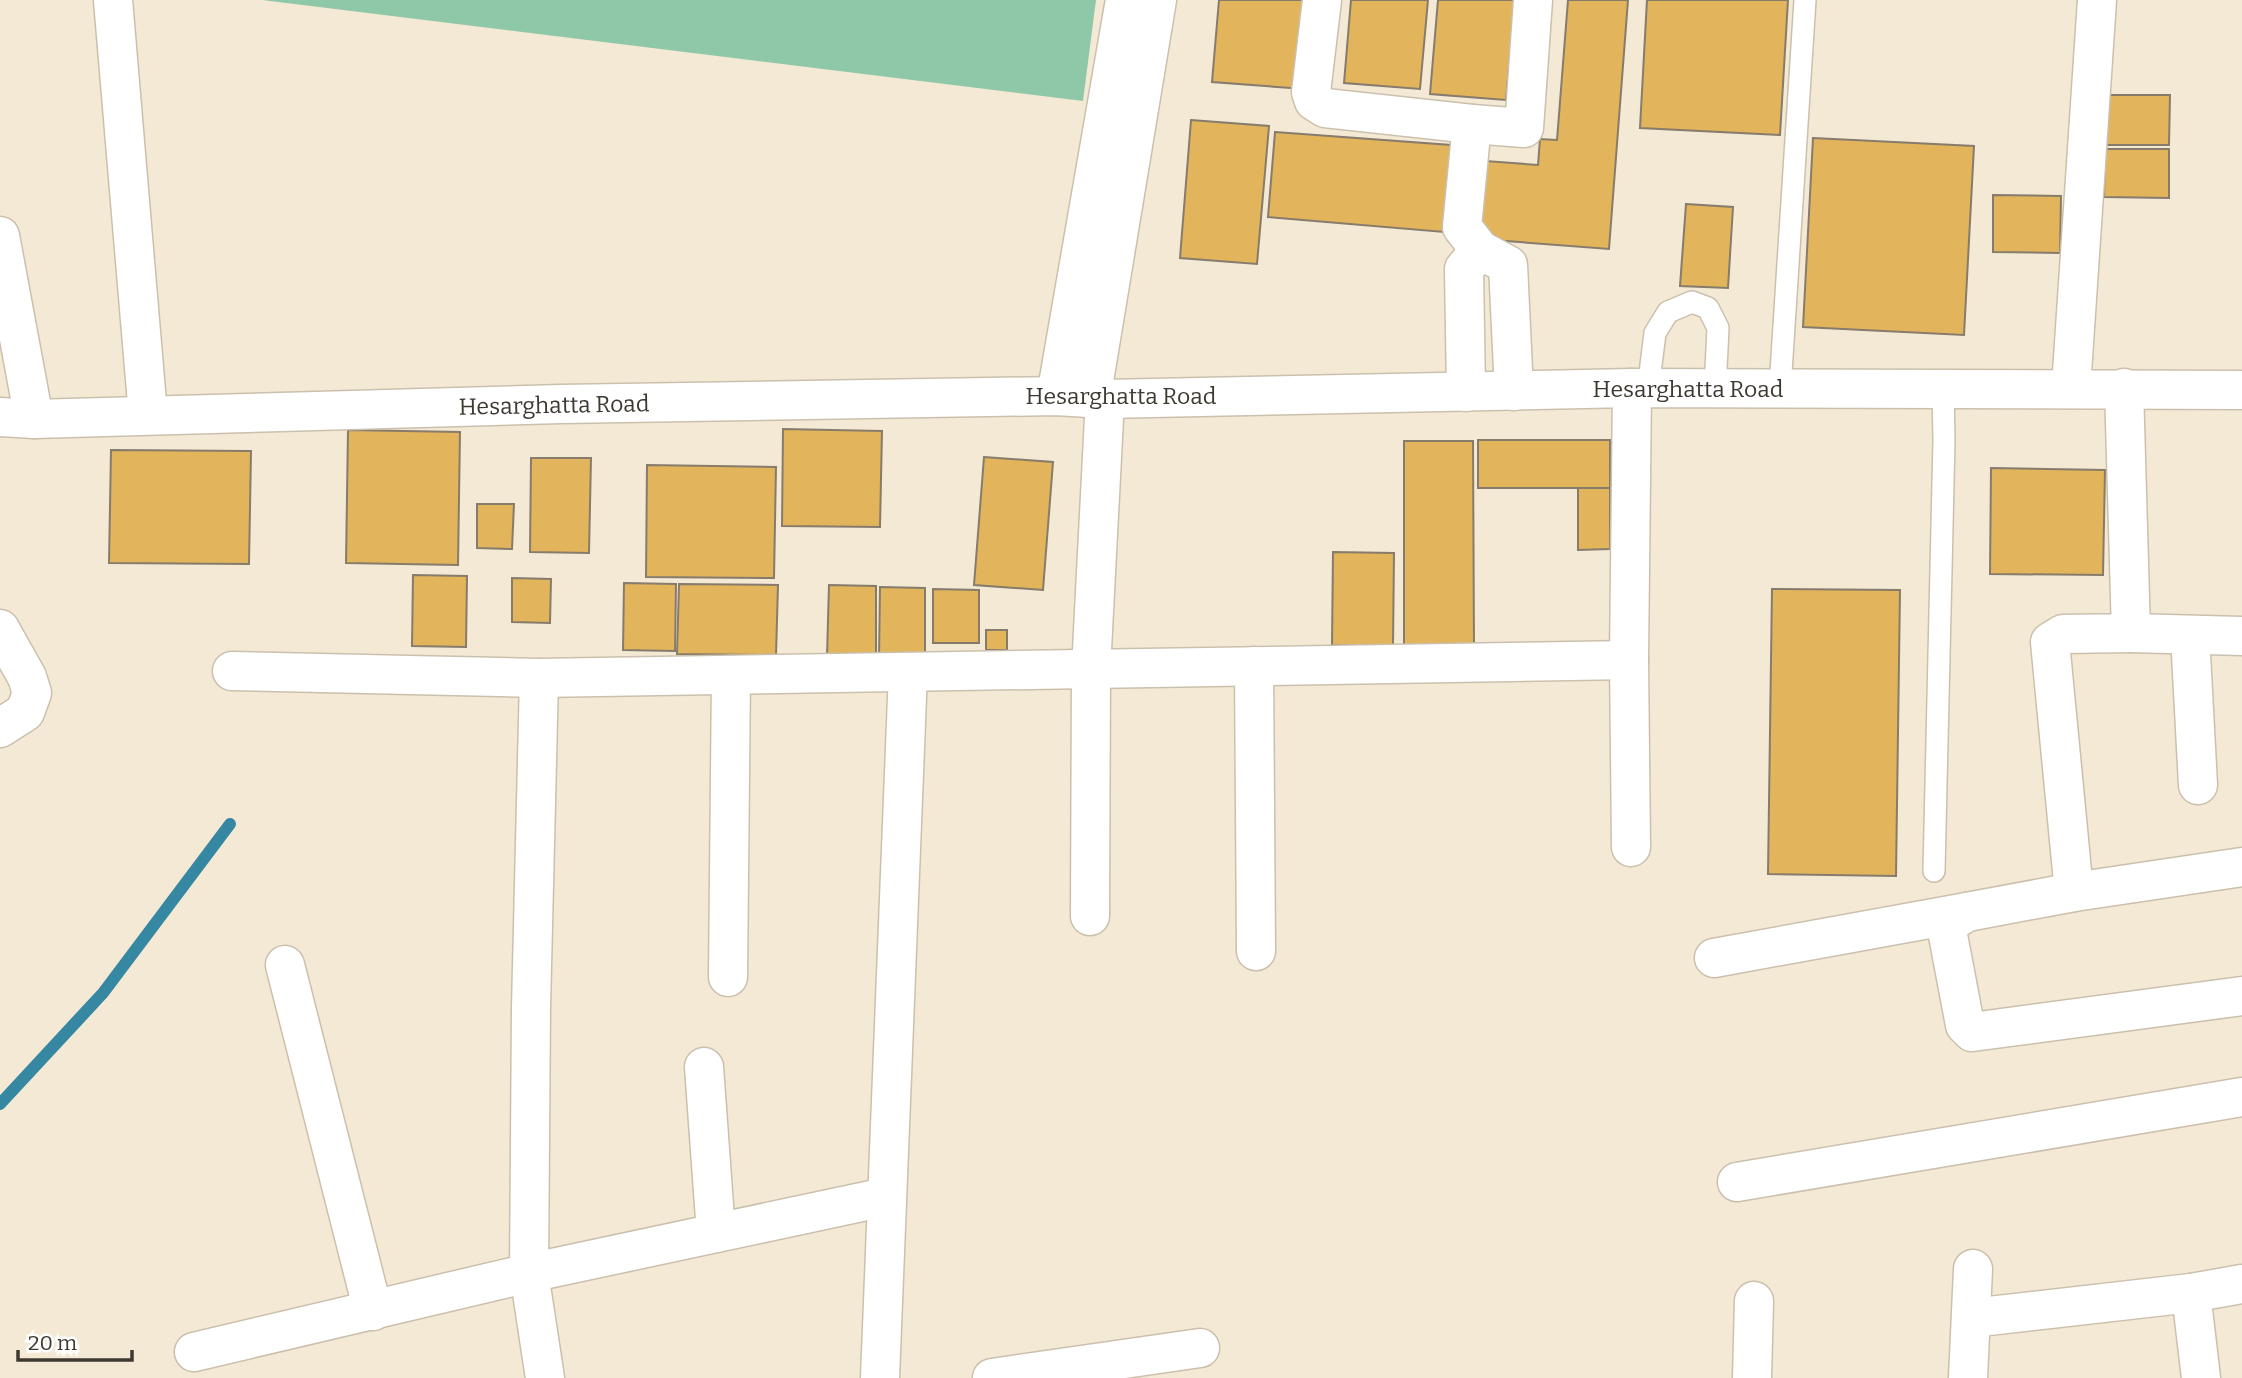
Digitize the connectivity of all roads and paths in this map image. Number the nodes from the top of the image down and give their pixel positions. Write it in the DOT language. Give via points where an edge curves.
graph roads {
  1 [pos="113,0"];
  2 [pos="1125,0"];
  3 [pos="1157,0"];
  4 [pos="1322,0"];
  5 [pos="1533,0"];
  6 [pos="1805,0"];
  7 [pos="2097,0"];
  8 [pos="1472,124"];
  9 [pos="0,236"];
  10 [pos="1480,250"];
  11 [pos="1640,388"];
  12 [pos="1780,388"];
  13 [pos="1943,388"];
  14 [pos="2071,388"];
  15 [pos="2124,388"];
  16 [pos="1715,389"];
  17 [pos="2242,390"];
  18 [pos="1514,391"];
  19 [pos="1466,392"];
  20 [pos="1084,398"];
  21 [pos="148,415"];
  22 [pos="17,418"];
  23 [pos="0,629"];
  24 [pos="2131,633"];
  25 [pos="2190,635"];
  26 [pos="2242,636"];
  27 [pos="1629,660"];
  28 [pos="1254,666"];
  29 [pos="1091,669"];
  30 [pos="232,671"];
  31 [pos="908,672"];
  32 [pos="730,675"];
  33 [pos="539,678"];
  34 [pos="0,728"];
  35 [pos="2198,785"];
  36 [pos="1631,847"];
  37 [pos="2242,867"];
  38 [pos="1934,871"];
  39 [pos="2074,892"];
  40 [pos="1967,912"];
  41 [pos="1090,916"];
  42 [pos="1256,951"];
  43 [pos="1714,958"];
  44 [pos="285,965"];
  45 [pos="728,977"];
  46 [pos="2242,996"];
  47 [pos="704,1067"];
  48 [pos="2242,1097"];
  49 [pos="1737,1182"];
  50 [pos="885,1197"];
  51 [pos="716,1233"];
  52 [pos="1973,1269"];
  53 [pos="529,1273"];
  54 [pos="2242,1284"];
  55 [pos="2191,1293"];
  56 [pos="1754,1301"];
  57 [pos="373,1311"];
  58 [pos="1970,1318"];
  59 [pos="1200,1348"];
  60 [pos="194,1352"];
  61 [pos="545,1378"];
  62 [pos="880,1378"];
  63 [pos="992,1378"];
  64 [pos="1752,1378"];
  65 [pos="1968,1378"];
  66 [pos="2201,1378"];
  1 -- 21 [label="street"];
  2 -- 20 [label="street"];
  3 -- 20 [label="street"];
  4 -- 8 [label="street" via="1311,92 1314,101 1325,108"];
  5 -- 8 [label="street" via="1524,128"];
  6 -- 12 [label="lane"];
  7 -- 14 [label="street"];
  8 -- 10 [label="street" via="1462,227"];
  9 -- 22 [label="street"];
  10 -- 18 [label="street" via="1508,265"];
  10 -- 19 [label="street" via="1464,269"];
  11 -- 16 [label="street, Hesarghatta Road"];
  11 -- 16 [label="lane" via="1655,333 1668,312 1692,302 1708,308 1718,328"];
  11 -- 18 [label="street, Hesarghatta Road"];
  11 -- 27 [label="street"];
  12 -- 13 [label="street, Hesarghatta Road"];
  12 -- 16 [label="street, Hesarghatta Road"];
  13 -- 14 [label="street, Hesarghatta Road"];
  13 -- 38 [label="lane"];
  14 -- 15 [label="street, Hesarghatta Road"];
  15 -- 17 [label="street, Hesarghatta Road"];
  15 -- 24 [label="street"];
  18 -- 19 [label="street, Hesarghatta Road"];
  19 -- 20 [label="street, Hesarghatta Road"];
  20 -- 21 [label="street, Hesarghatta Road"];
  20 -- 29 [label="street"];
  21 -- 22 [label="street, Hesarghatta Road"];
  23 -- 34 [label="street" via="32,693 25,712"];
  24 -- 25 [label="street"];
  24 -- 39 [label="street" via="2063,634 2050,642"];
  25 -- 26 [label="street"];
  25 -- 35 [label="street"];
  27 -- 28 [label="street"];
  27 -- 36 [label="street"];
  28 -- 29 [label="street"];
  28 -- 42 [label="street"];
  29 -- 31 [label="street"];
  29 -- 41 [label="street"];
  30 -- 33 [label="street"];
  31 -- 32 [label="street"];
  31 -- 50 [label="street"];
  32 -- 33 [label="street"];
  32 -- 45 [label="street"];
  33 -- 53 [label="street"];
  37 -- 39 [label="street"];
  39 -- 40 [label="street"];
  40 -- 43 [label="street"];
  40 -- 46 [label="street" via="1947,930 1965,1025 1972,1032"];
  44 -- 57 [label="street"];
  47 -- 51 [label="street"];
  48 -- 49 [label="street"];
  50 -- 51 [label="street"];
  50 -- 62 [label="street"];
  51 -- 53 [label="street"];
  52 -- 58 [label="street"];
  53 -- 57 [label="street"];
  53 -- 61 [label="street"];
  54 -- 55 [label="street"];
  55 -- 58 [label="street"];
  55 -- 66 [label="street"];
  56 -- 64 [label="street"];
  57 -- 60 [label="street"];
  58 -- 65 [label="street"];
  59 -- 63 [label="street"];
}
